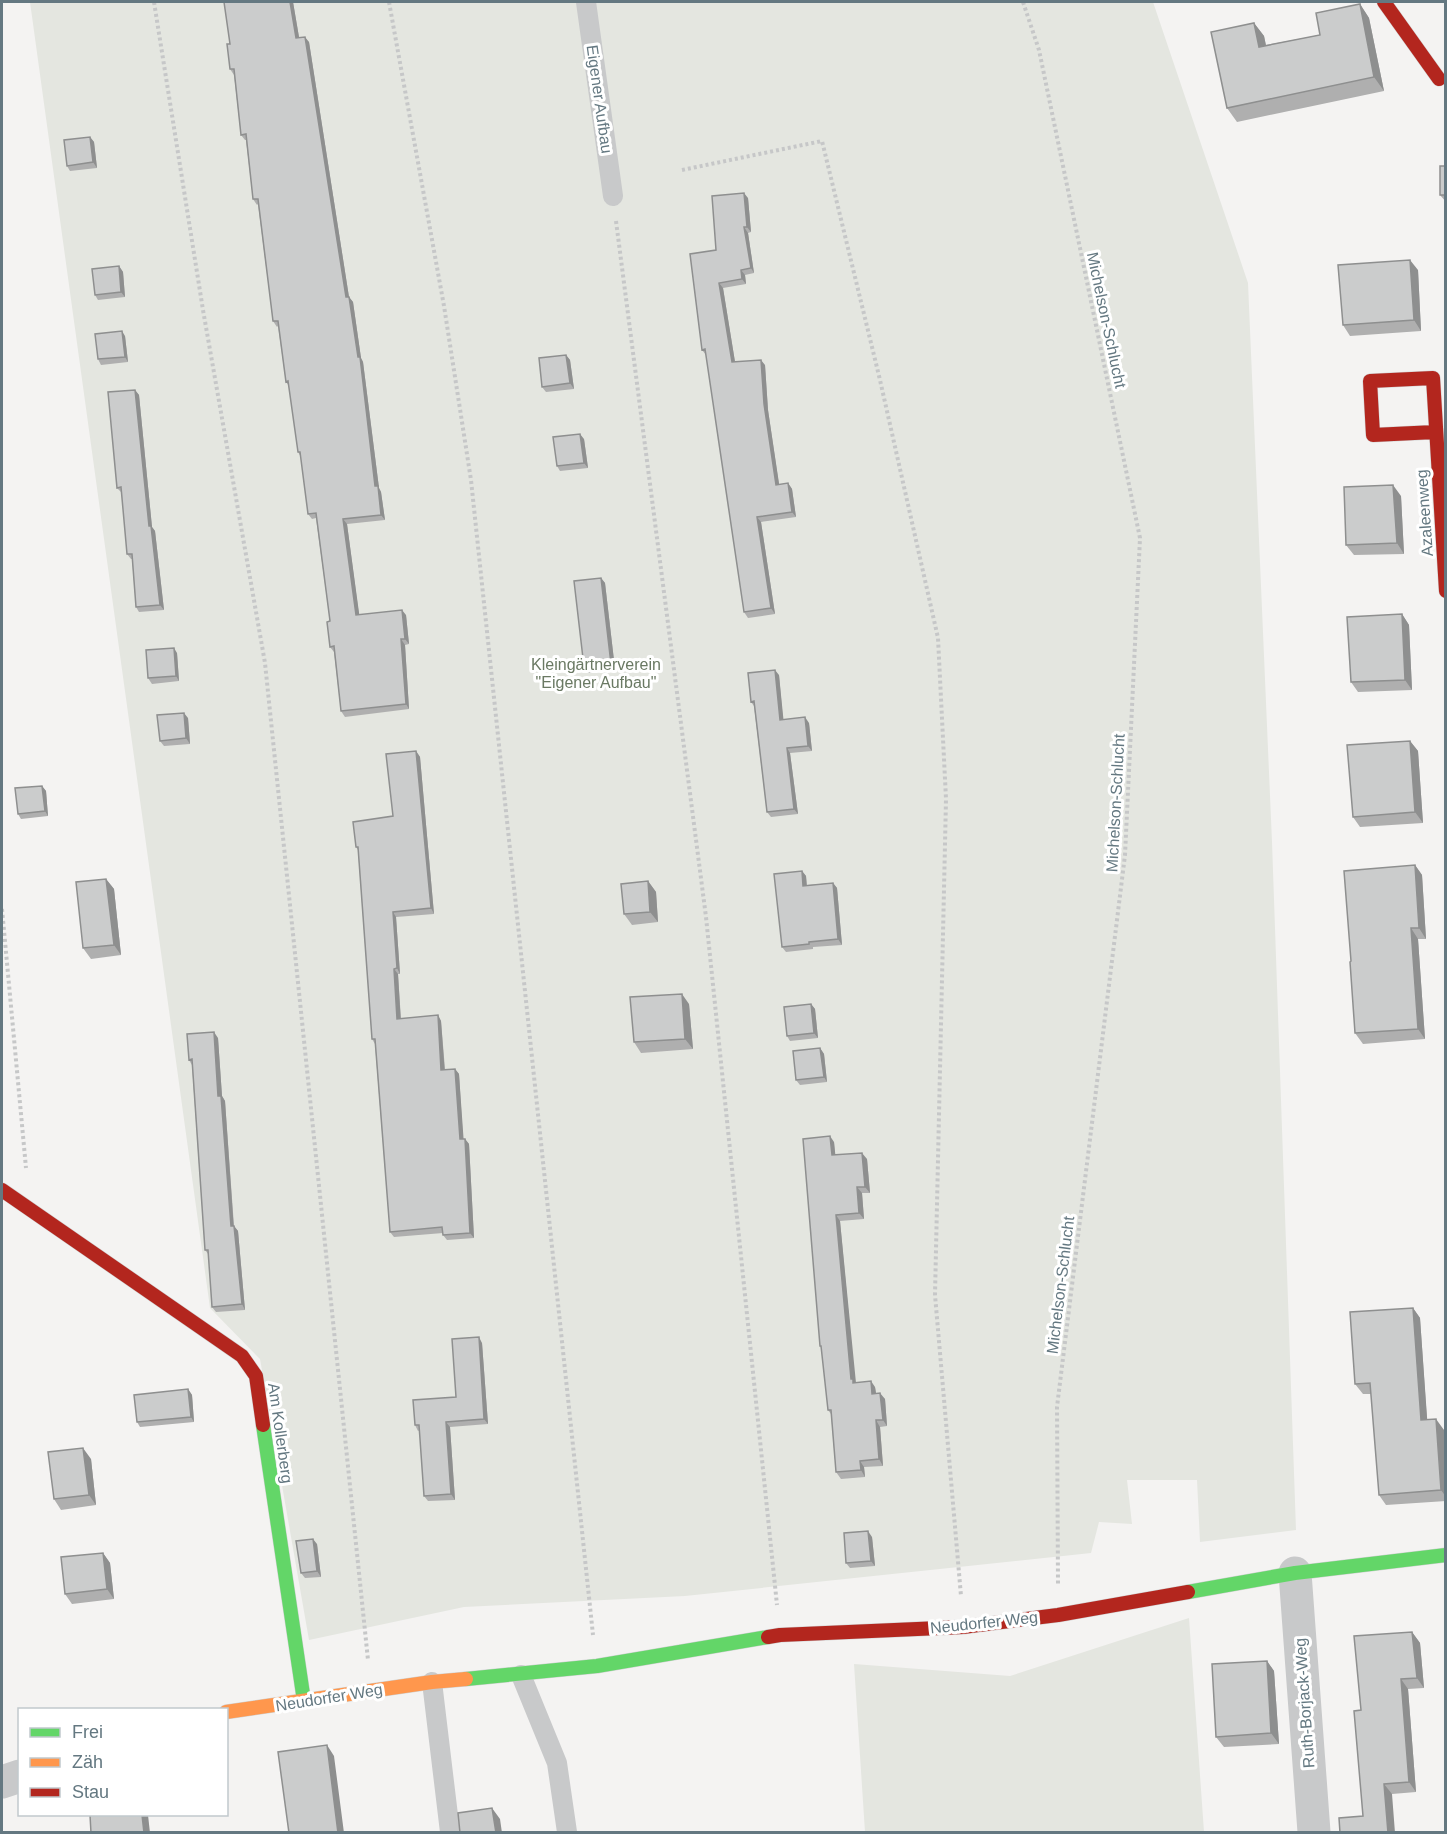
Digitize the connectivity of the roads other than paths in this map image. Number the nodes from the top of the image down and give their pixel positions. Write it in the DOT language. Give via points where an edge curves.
graph roads {
  1 [pos="586,2"];
  2 [pos="1384,2"];
  3 [pos="1442,82"];
  4 [pos="613,196"];
  5 [pos="1436,432"];
  6 [pos="1446,591"];
  7 [pos="2,1190"];
  8 [pos="1446,1555"];
  9 [pos="1294,1573"];
  10 [pos="520,1675"];
  11 [pos="432,1682"];
  12 [pos="304,1701"];
  13 [pos="228,1712"];
  14 [pos="18,1777"];
  15 [pos="2,1782"];
  16 [pos="450,1833"];
  17 [pos="567,1833"];
  18 [pos="1314,1833"];
  1 -- 4 [label="lane, Eigener Aufbau"];
  2 -- 3 [label="street"];
  5 -- 5 [label="street, Azaleenweg" via="1373,435 1370,381 1433,378"];
  5 -- 6 [label="street, Azaleenweg"];
  7 -- 12 [label="street, Am Kollerberg" via="242,1356 256,1376"];
  8 -- 9 [label="street, Neudorfer Weg"];
  9 -- 10 [label="street, Neudorfer Weg" via="963,1627 780,1635"];
  9 -- 18 [label="street, Ruth-Borjack-Weg"];
  10 -- 11 [label="street, Neudorfer Weg"];
  10 -- 17 [label="lane" via="557,1763"];
  11 -- 12 [label="street, Neudorfer Weg"];
  11 -- 16 [label="lane"];
  12 -- 13 [label="street, Neudorfer Weg"];
  14 -- 15 [label="street"];
}
